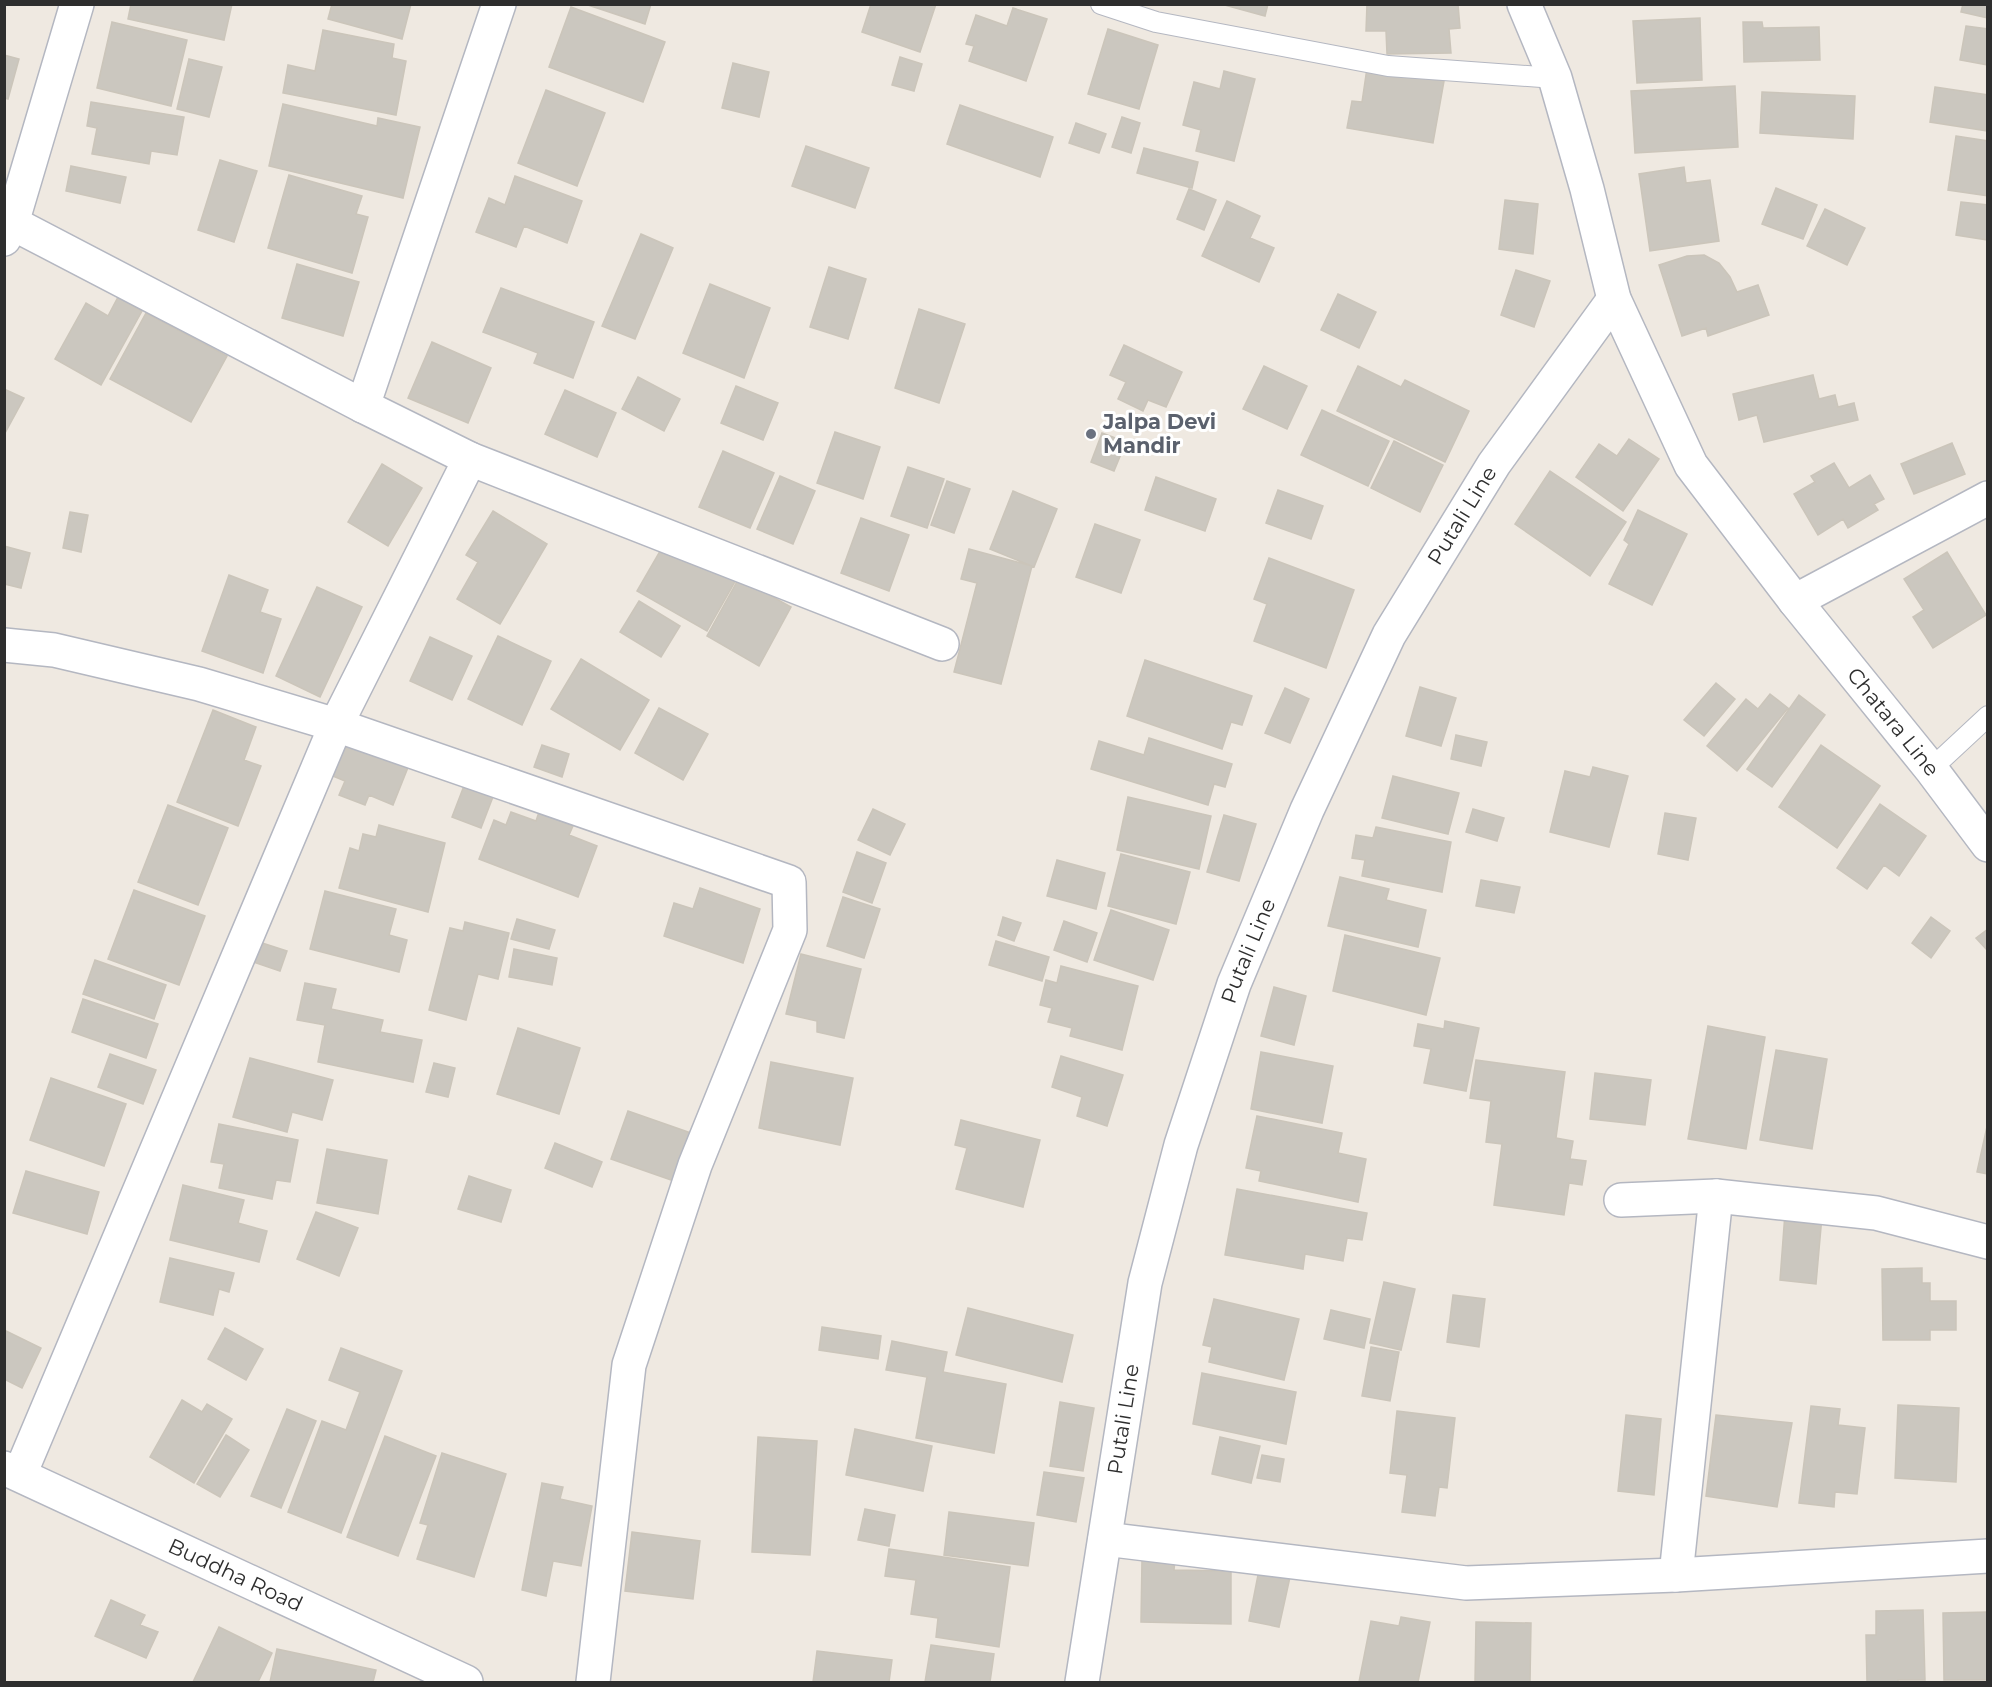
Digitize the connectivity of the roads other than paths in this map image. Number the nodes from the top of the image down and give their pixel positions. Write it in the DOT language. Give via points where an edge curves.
graph roads {
  1 [pos="77,4"];
  2 [pos="499,4"];
  3 [pos="1101,4"];
  4 [pos="1524,4"];
  5 [pos="1555,78"];
  6 [pos="8,231"];
  7 [pos="1614,299"];
  8 [pos="363,406"];
  9 [pos="470,459"];
  10 [pos="1988,498"];
  11 [pos="1795,601"];
  12 [pos="942,644"];
  13 [pos="4,645"];
  14 [pos="1988,716"];
  15 [pos="336,725"];
  16 [pos="1931,770"];
  17 [pos="1988,845"];
  18 [pos="1716,1196"];
  19 [pos="1621,1200"];
  20 [pos="1988,1242"];
  21 [pos="12,1471"];
  22 [pos="1106,1539"];
  23 [pos="1988,1556"];
  24 [pos="1676,1575"];
  25 [pos="466,1683"];
  26 [pos="593,1683"];
  27 [pos="1082,1683"];
  1 -- 6 [label="street"];
  2 -- 8 [label="street"];
  3 -- 5 [label="lane" via="1156,22 1388,66"];
  4 -- 5 [label="street, Chatara Line"];
  5 -- 7 [label="street, Chatara Line"];
  6 -- 8 [label="street"];
  7 -- 11 [label="street, Chatara Line" via="1691,465"];
  7 -- 22 [label="street, Putali Line" via="1494,464 1389,635 1307,810 1234,984 1181,1145 1146,1282"];
  8 -- 9 [label="street"];
  9 -- 12 [label="street"];
  9 -- 15 [label="street"];
  10 -- 11 [label="street"];
  11 -- 16 [label="street, Chatara Line"];
  13 -- 15 [label="street" via="54,650 188,682"];
  14 -- 16 [label="lane"];
  15 -- 21 [label="street"];
  15 -- 26 [label="street" via="789,882 790,930 695,1165 629,1365"];
  16 -- 17 [label="street, Chatara Line"];
  18 -- 19 [label="street"];
  18 -- 20 [label="street" via="1876,1213"];
  18 -- 24 [label="street"];
  21 -- 25 [label="street, Buddha Road"];
  22 -- 24 [label="street" via="1466,1583"];
  22 -- 27 [label="street, Putali Line"];
  23 -- 24 [label="street"];
}
